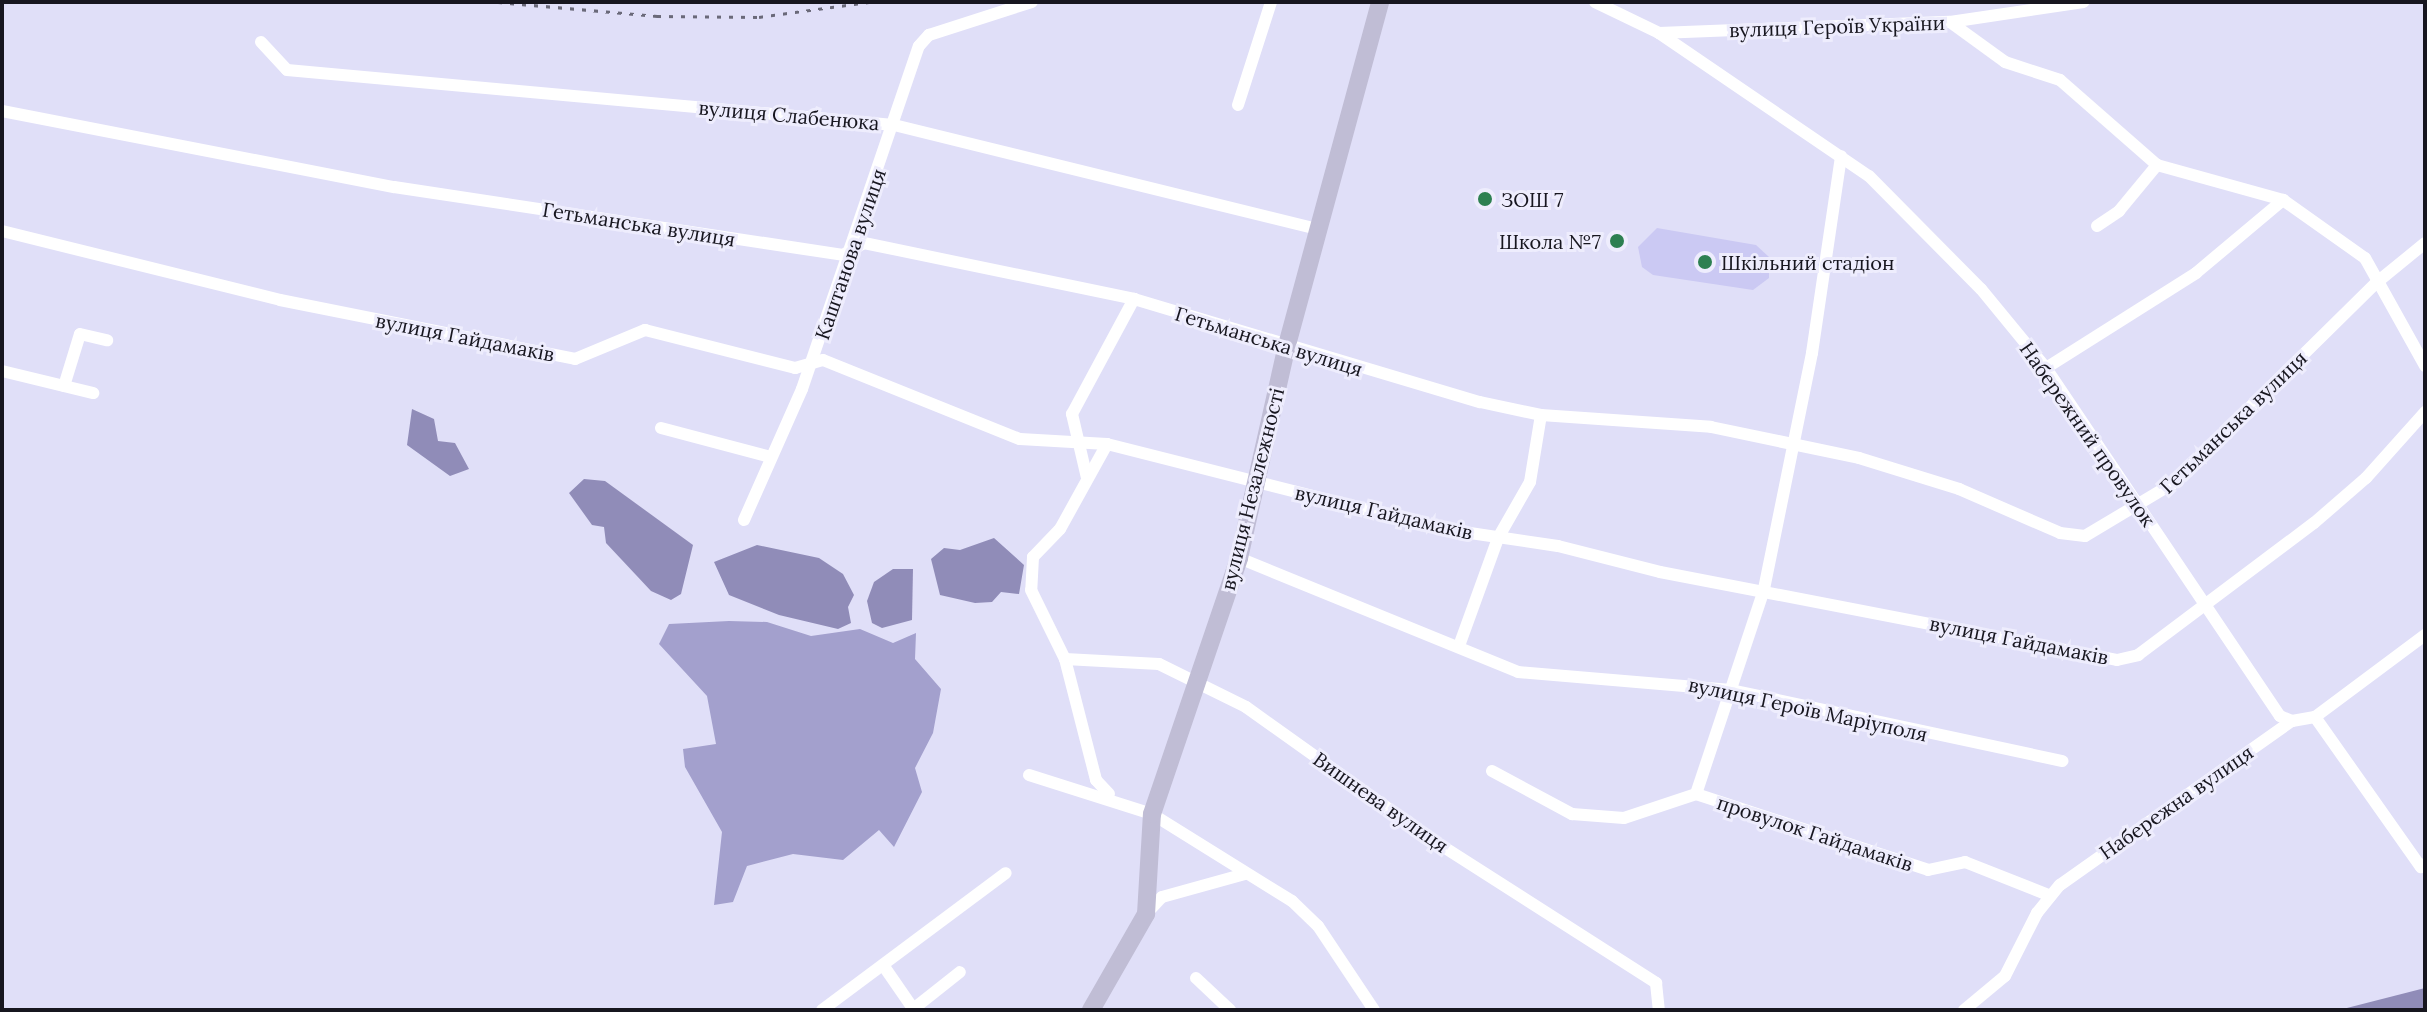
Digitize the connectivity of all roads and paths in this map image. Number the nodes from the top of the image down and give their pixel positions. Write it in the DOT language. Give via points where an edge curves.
graph roads {
  1 [pos="1032,2"];
  2 [pos="1271,2"];
  3 [pos="1380,2"];
  4 [pos="1595,2"];
  5 [pos="2084,2"];
  6 [pos="2036,5"];
  7 [pos="1950,22"];
  8 [pos="1659,33"];
  9 [pos="261,42"];
  10 [pos="1238,105"];
  11 [pos="2,111"];
  12 [pos="894,125"];
  13 [pos="1841,156"];
  14 [pos="2157,165"];
  15 [pos="2283,200"];
  16 [pos="2097,226"];
  17 [pos="1318,229"];
  18 [pos="2,231"];
  19 [pos="2425,243"];
  20 [pos="853,250"];
  21 [pos="2376,283"];
  22 [pos="1134,299"];
  23 [pos="107,340"];
  24 [pos="1287,345"];
  25 [pos="808,364"];
  26 [pos="2425,366"];
  27 [pos="2046,368"];
  28 [pos="2,371"];
  29 [pos="64,386"];
  30 [pos="93,393"];
  31 [pos="2425,412"];
  32 [pos="1541,415"];
  33 [pos="661,428"];
  34 [pos="1076,440"];
  35 [pos="1107,444"];
  36 [pos="1790,447"];
  37 [pos="771,457"];
  38 [pos="1087,478"];
  39 [pos="1258,482"];
  40 [pos="2135,506"];
  41 [pos="744,520"];
  42 [pos="1498,538"];
  43 [pos="1239,558"];
  44 [pos="1764,589"];
  45 [pos="2201,605"];
  46 [pos="2425,635"];
  47 [pos="1459,646"];
  48 [pos="1065,659"];
  49 [pos="1196,677"];
  50 [pos="1731,690"];
  51 [pos="2315,717"];
  52 [pos="2292,721"];
  53 [pos="2062,761"];
  54 [pos="1492,771"];
  55 [pos="1029,775"];
  56 [pos="1696,794"];
  57 [pos="1112,796"];
  58 [pos="1152,814"];
  59 [pos="2425,864"];
  60 [pos="1006,873"];
  61 [pos="1245,874"];
  62 [pos="2051,896"];
  63 [pos="1146,914"];
  64 [pos="883,965"];
  65 [pos="960,972"];
  66 [pos="1196,978"];
  67 [pos="822,1010"];
  68 [pos="913,1010"];
  69 [pos="1091,1010"];
  70 [pos="1230,1010"];
  71 [pos="1374,1010"];
  72 [pos="1659,1010"];
  73 [pos="1964,1010"];
  1 -- 12 [label="street, Каштанова вулиця" via="929,35 919,46"];
  2 -- 10 [label="street"];
  3 -- 17 [label="street, вулиця Незалежності"];
  4 -- 8 [label="street, вулиця Героїв України"];
  5 -- 6 [label="street, вулиця Героїв України"];
  6 -- 7 [label="street, вулиця Героїв України"];
  7 -- 8 [label="street, вулиця Героїв України"];
  7 -- 14 [label="street" via="2005,62 2060,80"];
  8 -- 13 [label="street, Набережний провулок"];
  9 -- 12 [label="street, вулиця Слабенюка" via="287,70"];
  11 -- 20 [label="street, Гетьманська вулиця" via="394,187 843,255"];
  12 -- 17 [label="street, вулиця Слабенюка"];
  12 -- 20 [label="street, Каштанова вулиця"];
  13 -- 27 [label="street, Набережний провулок" via="1981,289"];
  13 -- 36 [label="street" via="1812,353"];
  14 -- 15 [label="street"];
  14 -- 16 [label="street" via="2119,211"];
  15 -- 21 [label="street" via="2365,258"];
  15 -- 27 [label="street" via="2196,273"];
  17 -- 24 [label="street, вулиця Незалежності"];
  18 -- 25 [label="street, вулиця Гайдамаків" via="280,300 575,359 645,330 795,368"];
  19 -- 21 [label="street, Гетьманська вулиця"];
  20 -- 22 [label="street, Гетьманська вулиця" via="864,243"];
  20 -- 25 [label="street, Каштанова вулиця"];
  21 -- 26 [label="street"];
  21 -- 40 [label="street, Гетьманська вулиця" via="2172,484"];
  22 -- 24 [label="street, Гетьманська вулиця"];
  22 -- 34 [label="street" via="1078,396 1072,414"];
  23 -- 29 [label="street" via="80,334"];
  24 -- 32 [label="street, Гетьманська вулиця" via="1385,378"];
  24 -- 39 [label="street, вулиця Незалежності"];
  25 -- 34 [label="street, вулиця Гайдамаків" via="833,363 1020,439"];
  25 -- 37 [label="street, Каштанова вулиця"];
  27 -- 40 [label="street, Набережний провулок"];
  28 -- 29 [label="street"];
  29 -- 30 [label="street"];
  31 -- 45 [label="street, вулиця Гайдамаків" via="2366,478 2314,523"];
  32 -- 36 [label="street, Гетьманська вулиця" via="1711,427"];
  32 -- 42 [label="street" via="1530,482"];
  33 -- 37 [label="street"];
  34 -- 35 [label="street, вулиця Гайдамаків"];
  34 -- 38 [label="street"];
  35 -- 38 [label="street"];
  35 -- 39 [label="street, вулиця Гайдамаків"];
  36 -- 40 [label="street, Гетьманська вулиця" via="1859,458 1959,489 2060,533 2085,536"];
  36 -- 44 [label="street"];
  37 -- 41 [label="street, Каштанова вулиця"];
  38 -- 48 [label="street" via="1060,529 1033,557 1037,609"];
  39 -- 42 [label="street, вулиця Гайдамаків"];
  39 -- 43 [label="street, вулиця Незалежності"];
  40 -- 45 [label="street, Набережний провулок"];
  42 -- 44 [label="street, вулиця Гайдамаків"];
  42 -- 47 [label="street"];
  43 -- 47 [label="street, вулиця Героїв Маріуполя"];
  43 -- 49 [label="street, вулиця Незалежності"];
  44 -- 45 [label="street, вулиця Гайдамаків" via="2117,660 2138,655"];
  44 -- 50 [label="street"];
  45 -- 52 [label="street, Набережний провулок" via="2280,716"];
  46 -- 51 [label="street, Набережна вулиця"];
  47 -- 50 [label="street, вулиця Героїв Маріуполя" via="1529,675"];
  48 -- 49 [label="street, Вишнева вулиця" via="1139,659"];
  48 -- 57 [label="street" via="1096,780"];
  49 -- 58 [label="street, вулиця Незалежності"];
  49 -- 72 [label="street, Вишнева вулиця" via="1656,983"];
  50 -- 53 [label="street, вулиця Героїв Маріуполя"];
  50 -- 56 [label="street"];
  51 -- 52 [label="street, Набережна вулиця"];
  51 -- 59 [label="street" via="2421,867"];
  52 -- 62 [label="street, Набережна вулиця" via="2087,863"];
  54 -- 56 [label="street, провулок Гайдамаків" via="1547,805 1598,819 1624,818"];
  55 -- 57 [label="street"];
  56 -- 62 [label="street, провулок Гайдамаків" via="1928,870 1965,862"];
  57 -- 58 [label="street"];
  58 -- 61 [label="street"];
  58 -- 63 [label="street, вулиця Незалежності"];
  60 -- 64 [label="street"];
  61 -- 63 [label="street" via="1162,897"];
  61 -- 71 [label="street" via="1306,912"];
  62 -- 73 [label="street, Набережна вулиця" via="2005,976"];
  63 -- 69 [label="street, вулиця Незалежності"];
  64 -- 67 [label="street"];
  64 -- 68 [label="street"];
  65 -- 68 [label="street"];
  66 -- 70 [label="street"];
}
